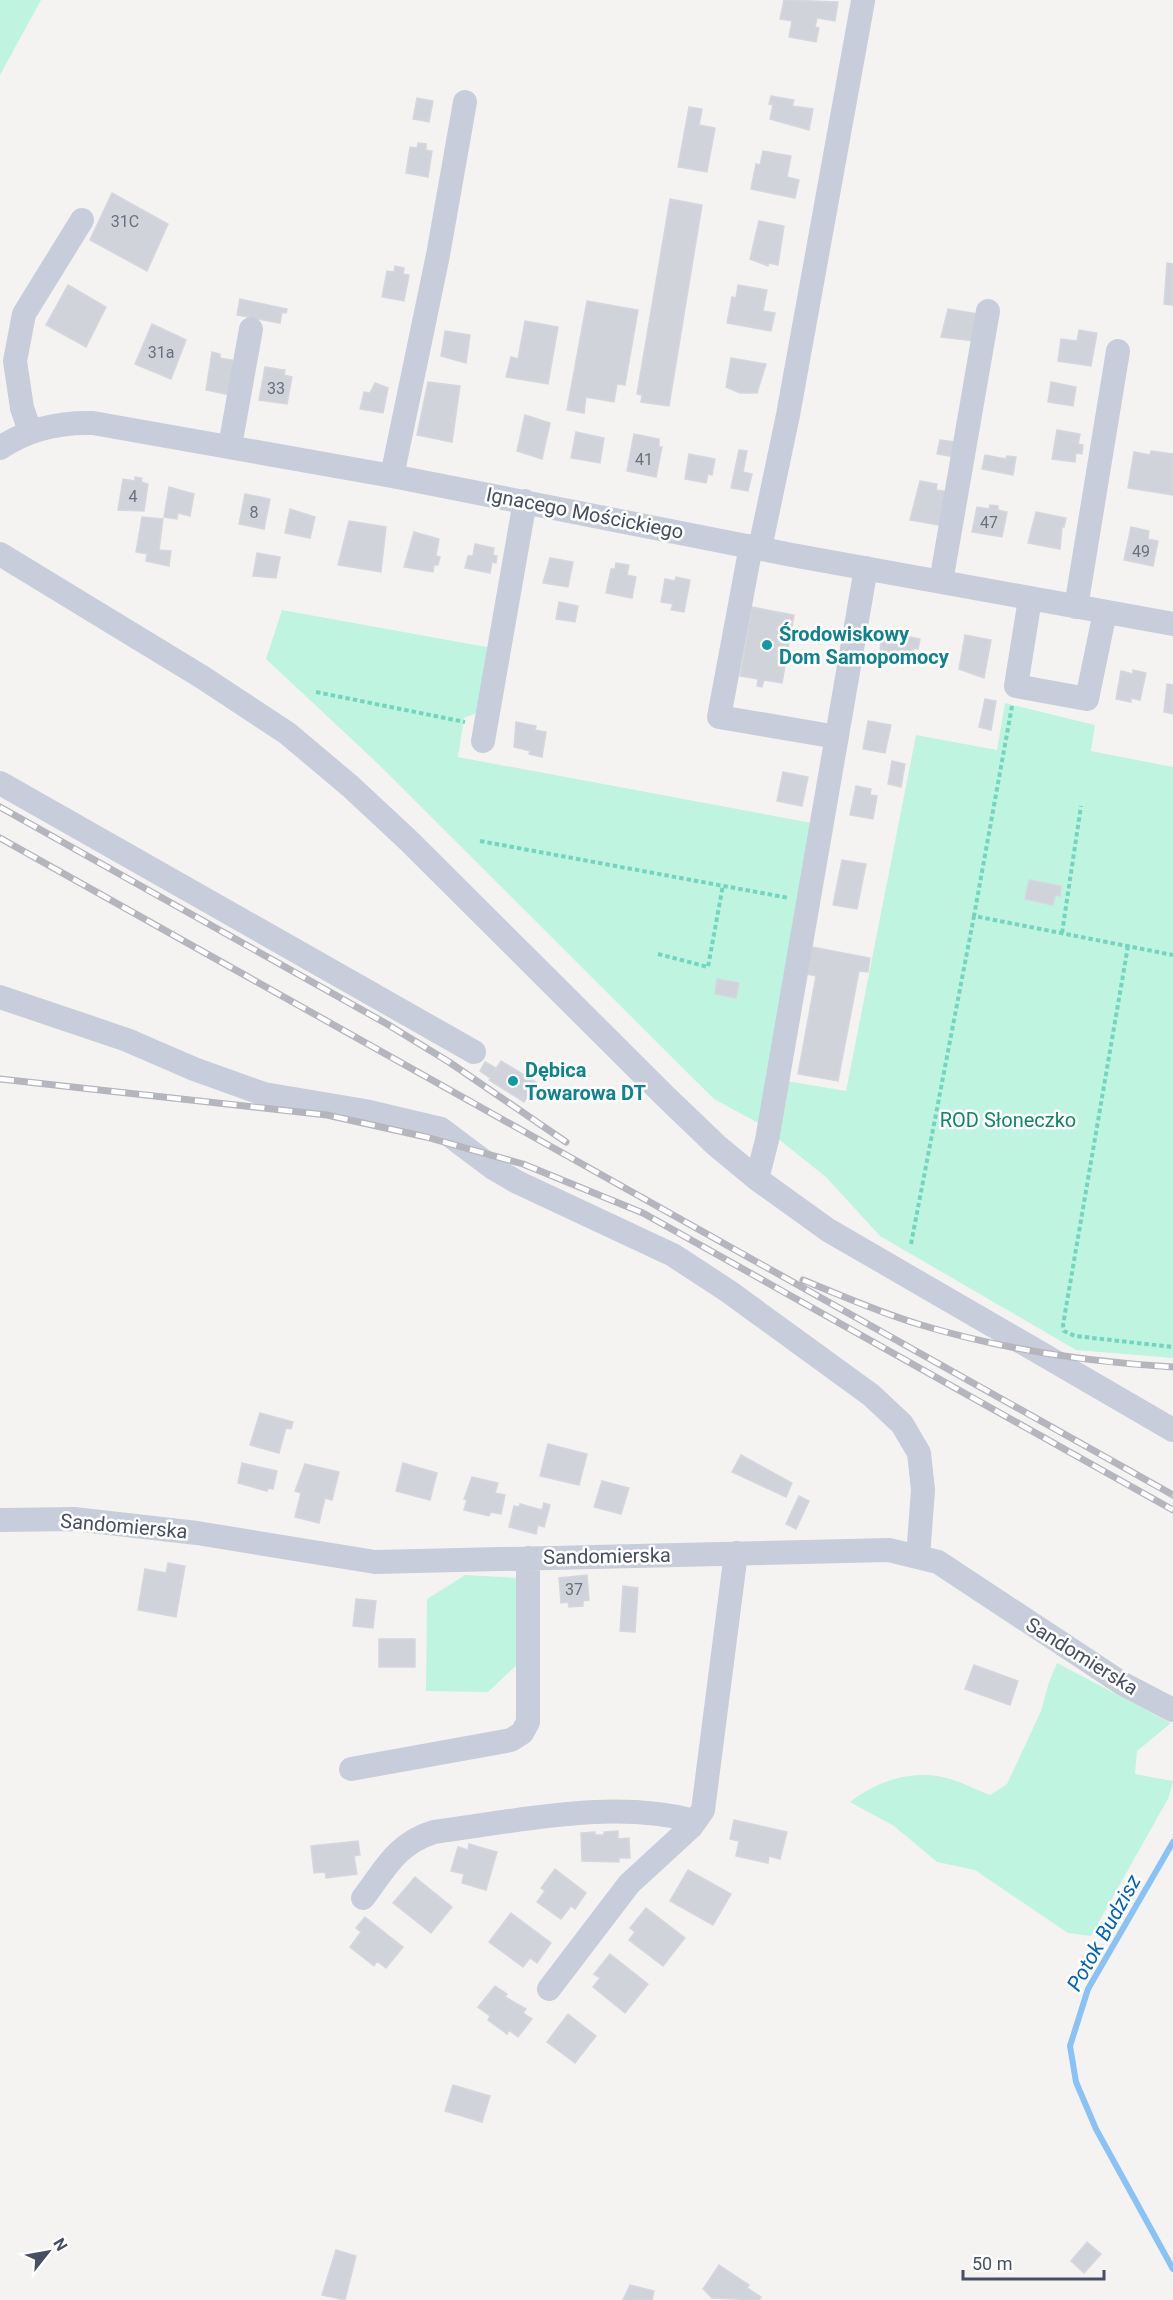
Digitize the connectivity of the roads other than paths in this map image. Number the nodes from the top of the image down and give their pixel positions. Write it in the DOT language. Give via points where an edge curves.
graph roads {
  1 [pos="863,1"];
  2 [pos="465,102"];
  3 [pos="82,220"];
  4 [pos="988,311"];
  5 [pos="250,329"];
  6 [pos="1118,351"];
  7 [pos="30,431"];
  8 [pos="230,446"];
  9 [pos="0,448"];
  10 [pos="392,476"];
  11 [pos="525,501"];
  12 [pos="756,547"];
  13 [pos="0,554"];
  14 [pos="866,568"];
  15 [pos="941,582"];
  16 [pos="1030,599"];
  17 [pos="1076,607"];
  18 [pos="1105,612"];
  19 [pos="1173,624"];
  20 [pos="484,734"];
  21 [pos="837,736"];
  22 [pos="0,783"];
  23 [pos="0,997"];
  24 [pos="474,1052"];
  25 [pos="757,1179"];
  26 [pos="1173,1430"];
  27 [pos="0,1520"];
  28 [pos="736,1553"];
  29 [pos="918,1557"];
  30 [pos="528,1558"];
  31 [pos="1173,1710"];
  32 [pos="351,1769"];
  33 [pos="695,1821"];
  34 [pos="363,1898"];
  35 [pos="549,1989"];
  1 -- 12 [label="street" via="788,415"];
  2 -- 10 [label="street"];
  3 -- 7 [label="street" via="24,314 15,361 22,408"];
  4 -- 15 [label="street"];
  5 -- 8 [label="street"];
  6 -- 17 [label="street"];
  7 -- 8 [label="street, Ignacego Mościckiego" via="93,423"];
  7 -- 9 [label="street, Ignacego Mościckiego"];
  8 -- 10 [label="street, Ignacego Mościckiego"];
  10 -- 11 [label="street, Ignacego Mościckiego"];
  11 -- 12 [label="street, Ignacego Mościckiego"];
  11 -- 20 [label="street"];
  12 -- 14 [label="street, Ignacego Mościckiego"];
  12 -- 21 [label="street" via="720,717"];
  13 -- 25 [label="street" via="202,676 287,733 350,786 665,1096"];
  14 -- 15 [label="street, Ignacego Mościckiego"];
  14 -- 21 [label="street"];
  15 -- 16 [label="street, Ignacego Mościckiego"];
  16 -- 17 [label="street, Ignacego Mościckiego"];
  16 -- 18 [label="street" via="1016,686 1088,699"];
  17 -- 18 [label="street, Ignacego Mościckiego"];
  18 -- 19 [label="street, Ignacego Mościckiego"];
  21 -- 25 [label="street"];
  22 -- 24 [label="street"];
  23 -- 29 [label="street" via="128,1040 264,1094 441,1129 517,1182 673,1256 871,1395 902,1424 919,1453 923,1490"];
  25 -- 26 [label="street" via="828,1230"];
  27 -- 30 [label="street, Sandomierska" via="75,1520 175,1530 375,1562"];
  28 -- 29 [label="street, Sandomierska" via="889,1550"];
  28 -- 30 [label="street, Sandomierska"];
  28 -- 33 [label="street" via="703,1810"];
  29 -- 31 [label="street, Sandomierska" via="938,1562 1123,1684"];
  30 -- 32 [label="street" via="528,1722 522,1733 511,1740"];
  33 -- 34 [label="street" via="646,1813 599,1812 434,1832 400,1849"];
  33 -- 35 [label="street" via="629,1884"];
}
